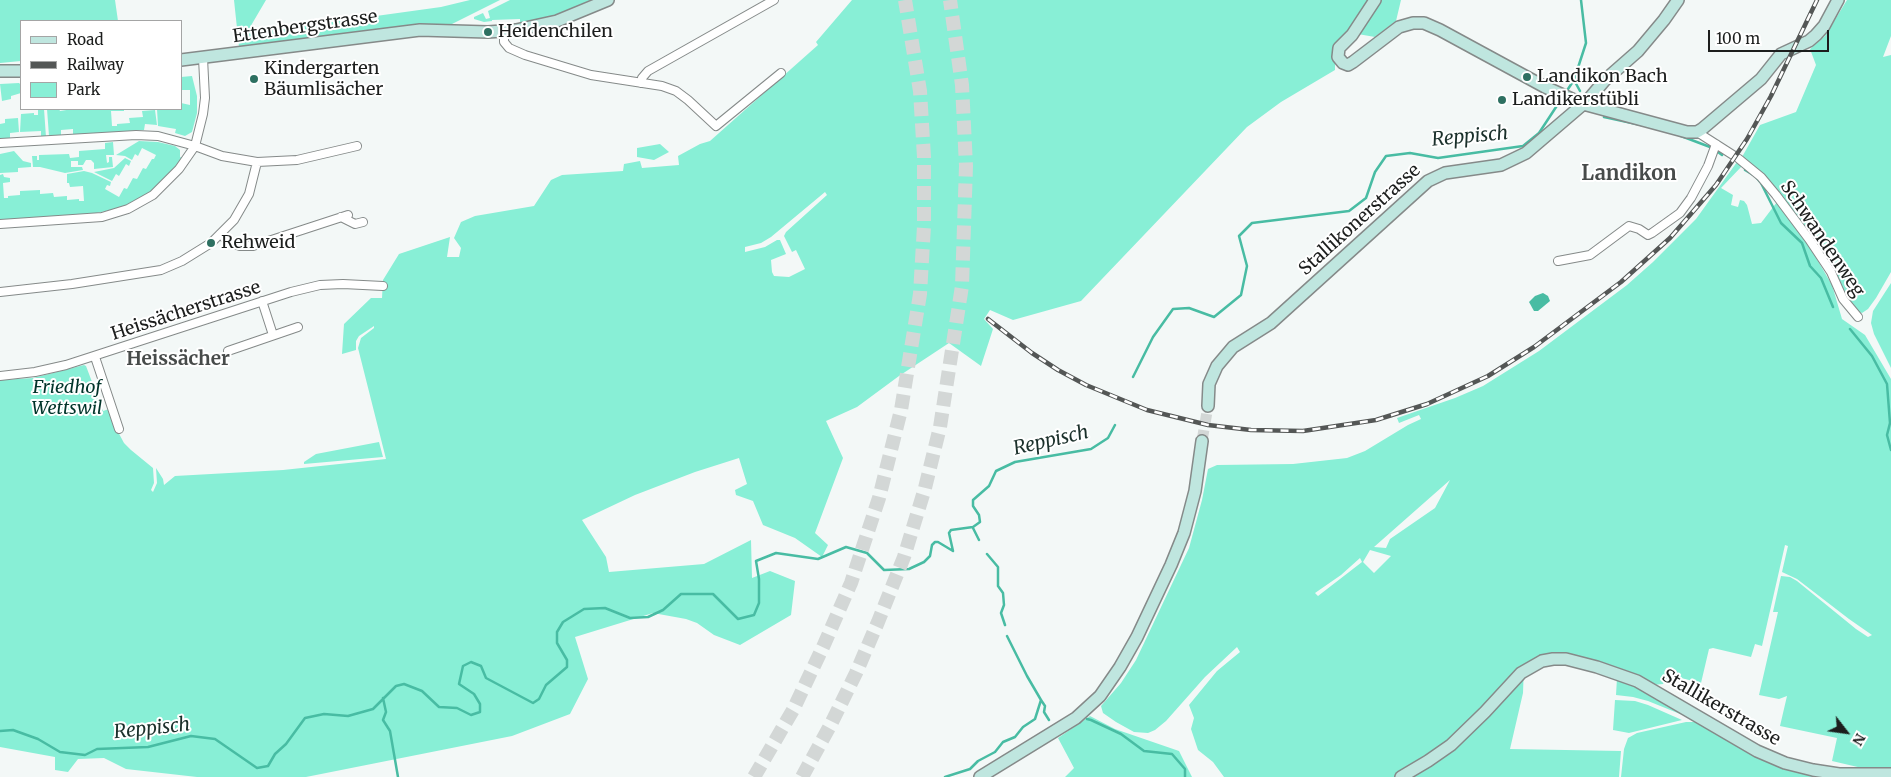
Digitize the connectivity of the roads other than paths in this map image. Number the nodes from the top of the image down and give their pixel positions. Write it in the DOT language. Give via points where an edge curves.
graph roads {
  1 [pos="608,0"];
  2 [pos="774,0"];
  3 [pos="1375,0"];
  4 [pos="1678,0"];
  5 [pos="1838,0"];
  6 [pos="504,31"];
  7 [pos="203,58"];
  8 [pos="182,60"];
  9 [pos="0,71"];
  10 [pos="20,71"];
  11 [pos="781,73"];
  12 [pos="641,83"];
  13 [pos="1583,104"];
  14 [pos="1697,132"];
  15 [pos="0,143"];
  16 [pos="1716,144"];
  17 [pos="195,146"];
  18 [pos="357,146"];
  19 [pos="257,162"];
  20 [pos="363,222"];
  21 [pos="0,224"];
  22 [pos="220,234"];
  23 [pos="1558,261"];
  24 [pos="383,286"];
  25 [pos="0,292"];
  26 [pos="262,301"];
  27 [pos="1858,317"];
  28 [pos="298,327"];
  29 [pos="273,335"];
  30 [pos="228,351"];
  31 [pos="95,357"];
  32 [pos="0,376"];
  33 [pos="1208,406"];
  34 [pos="119,430"];
  35 [pos="1202,441"];
  36 [pos="1891,774"];
  37 [pos="980,777"];
  38 [pos="1401,777"];
  1 -- 6 [label="street, Ettenbergstrasse" via="541,26"];
  2 -- 12 [label="street" via="648,71"];
  3 -- 13 [label="street" via="1352,35 1339,48 1338,57 1343,63 1353,62 1399,27 1424,23"];
  4 -- 13 [label="street, Stallikonerstrasse" via="1649,39"];
  5 -- 14 [label="street" via="1820,32 1781,54 1755,84"];
  6 -- 7 [label="street, Ettenbergstrasse" via="420,30"];
  6 -- 12 [label="street" via="504,42 509,48 525,55 591,75"];
  7 -- 8 [label="street, Ettenbergstrasse"];
  7 -- 17 [label="street" via="205,98"];
  9 -- 10 [label="street"];
  11 -- 12 [label="street" via="716,126 676,91"];
  13 -- 14 [label="street"];
  13 -- 33 [label="street, Stallikonerstrasse" via="1514,160 1502,165 1445,173 1421,186 1271,323 1224,356 1209,384"];
  14 -- 16 [label="street, Schwandenweg"];
  15 -- 17 [label="street" via="136,134"];
  16 -- 23 [label="street" via="1701,180 1680,213 1648,235 1628,226 1590,255"];
  16 -- 27 [label="street, Schwandenweg" via="1761,177 1776,195 1809,239 1831,272 1843,299"];
  17 -- 19 [label="street" via="222,156"];
  17 -- 21 [label="street" via="168,182 128,209 102,217"];
  18 -- 19 [label="street" via="297,160"];
  19 -- 22 [label="street" via="245,203"];
  20 -- 22 [label="street" via="355,224 345,216 253,246 240,246"];
  22 -- 25 [label="street" via="193,255 161,270"];
  24 -- 26 [label="street, Heissächerstrasse" via="320,285"];
  26 -- 29 [label="street"];
  26 -- 31 [label="street, Heissächerstrasse"];
  28 -- 29 [label="street"];
  29 -- 30 [label="street"];
  31 -- 32 [label="street, Heissächerstrasse" via="35,372"];
  31 -- 34 [label="street"];
  35 -- 37 [label="street" via="1195,491 1184,533 1120,667 1100,696 1076,718"];
  36 -- 38 [label="street, Stallikerstrasse" via="1838,774 1785,763 1726,734 1637,681 1605,669 1553,659 1521,673 1451,745"];
}
